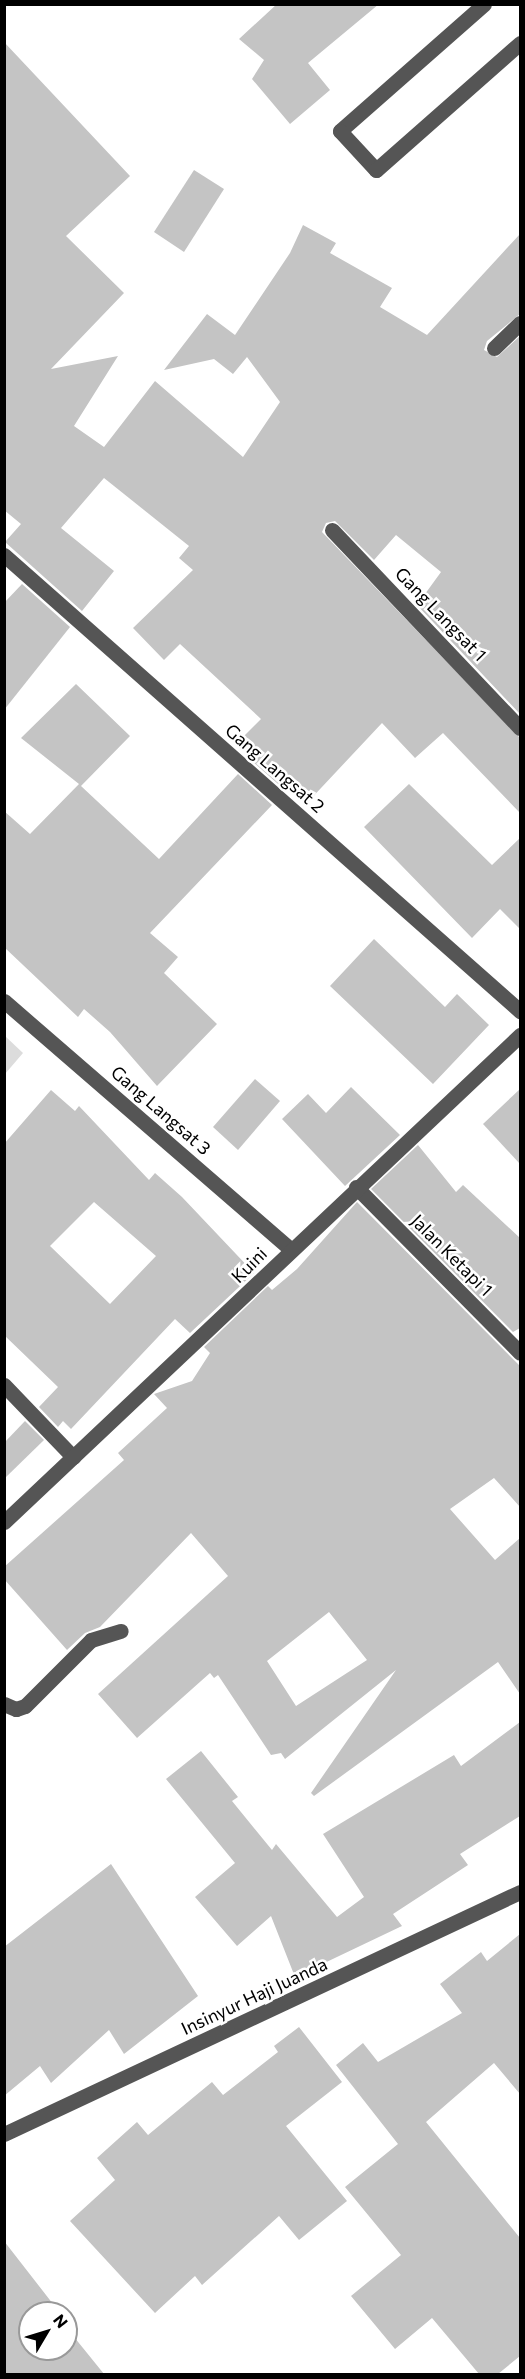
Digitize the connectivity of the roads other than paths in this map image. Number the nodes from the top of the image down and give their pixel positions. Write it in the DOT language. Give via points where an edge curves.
graph roads {
  1 [pos="484,4"];
  2 [pos="520,43"];
  3 [pos="520,323"];
  4 [pos="494,348"];
  5 [pos="332,530"];
  6 [pos="4,555"];
  7 [pos="520,728"];
  8 [pos="4,1001"];
  9 [pos="520,1011"];
  10 [pos="520,1035"];
  11 [pos="356,1187"];
  12 [pos="291,1250"];
  13 [pos="520,1353"];
  14 [pos="4,1385"];
  15 [pos="73,1457"];
  16 [pos="4,1522"];
  17 [pos="121,1631"];
  18 [pos="4,1704"];
  19 [pos="520,1892"];
  20 [pos="4,2134"];
  1 -- 2 [label="street" via="340,131 376,170"];
  3 -- 4 [label="street"];
  5 -- 7 [label="street, Gang Langsat 1"];
  6 -- 9 [label="street, Gang Langsat 2"];
  8 -- 12 [label="street, Gang Langsat 3"];
  10 -- 11 [label="street, Kuini"];
  11 -- 12 [label="street, Kuini"];
  11 -- 13 [label="street, Jalan Ketapi 1"];
  12 -- 15 [label="street, Kuini"];
  14 -- 15 [label="street"];
  15 -- 16 [label="street, Kuini"];
  17 -- 18 [label="street" via="91,1640 25,1706 16,1709"];
  19 -- 20 [label="street, Insinyur Haji Juanda"];
}
